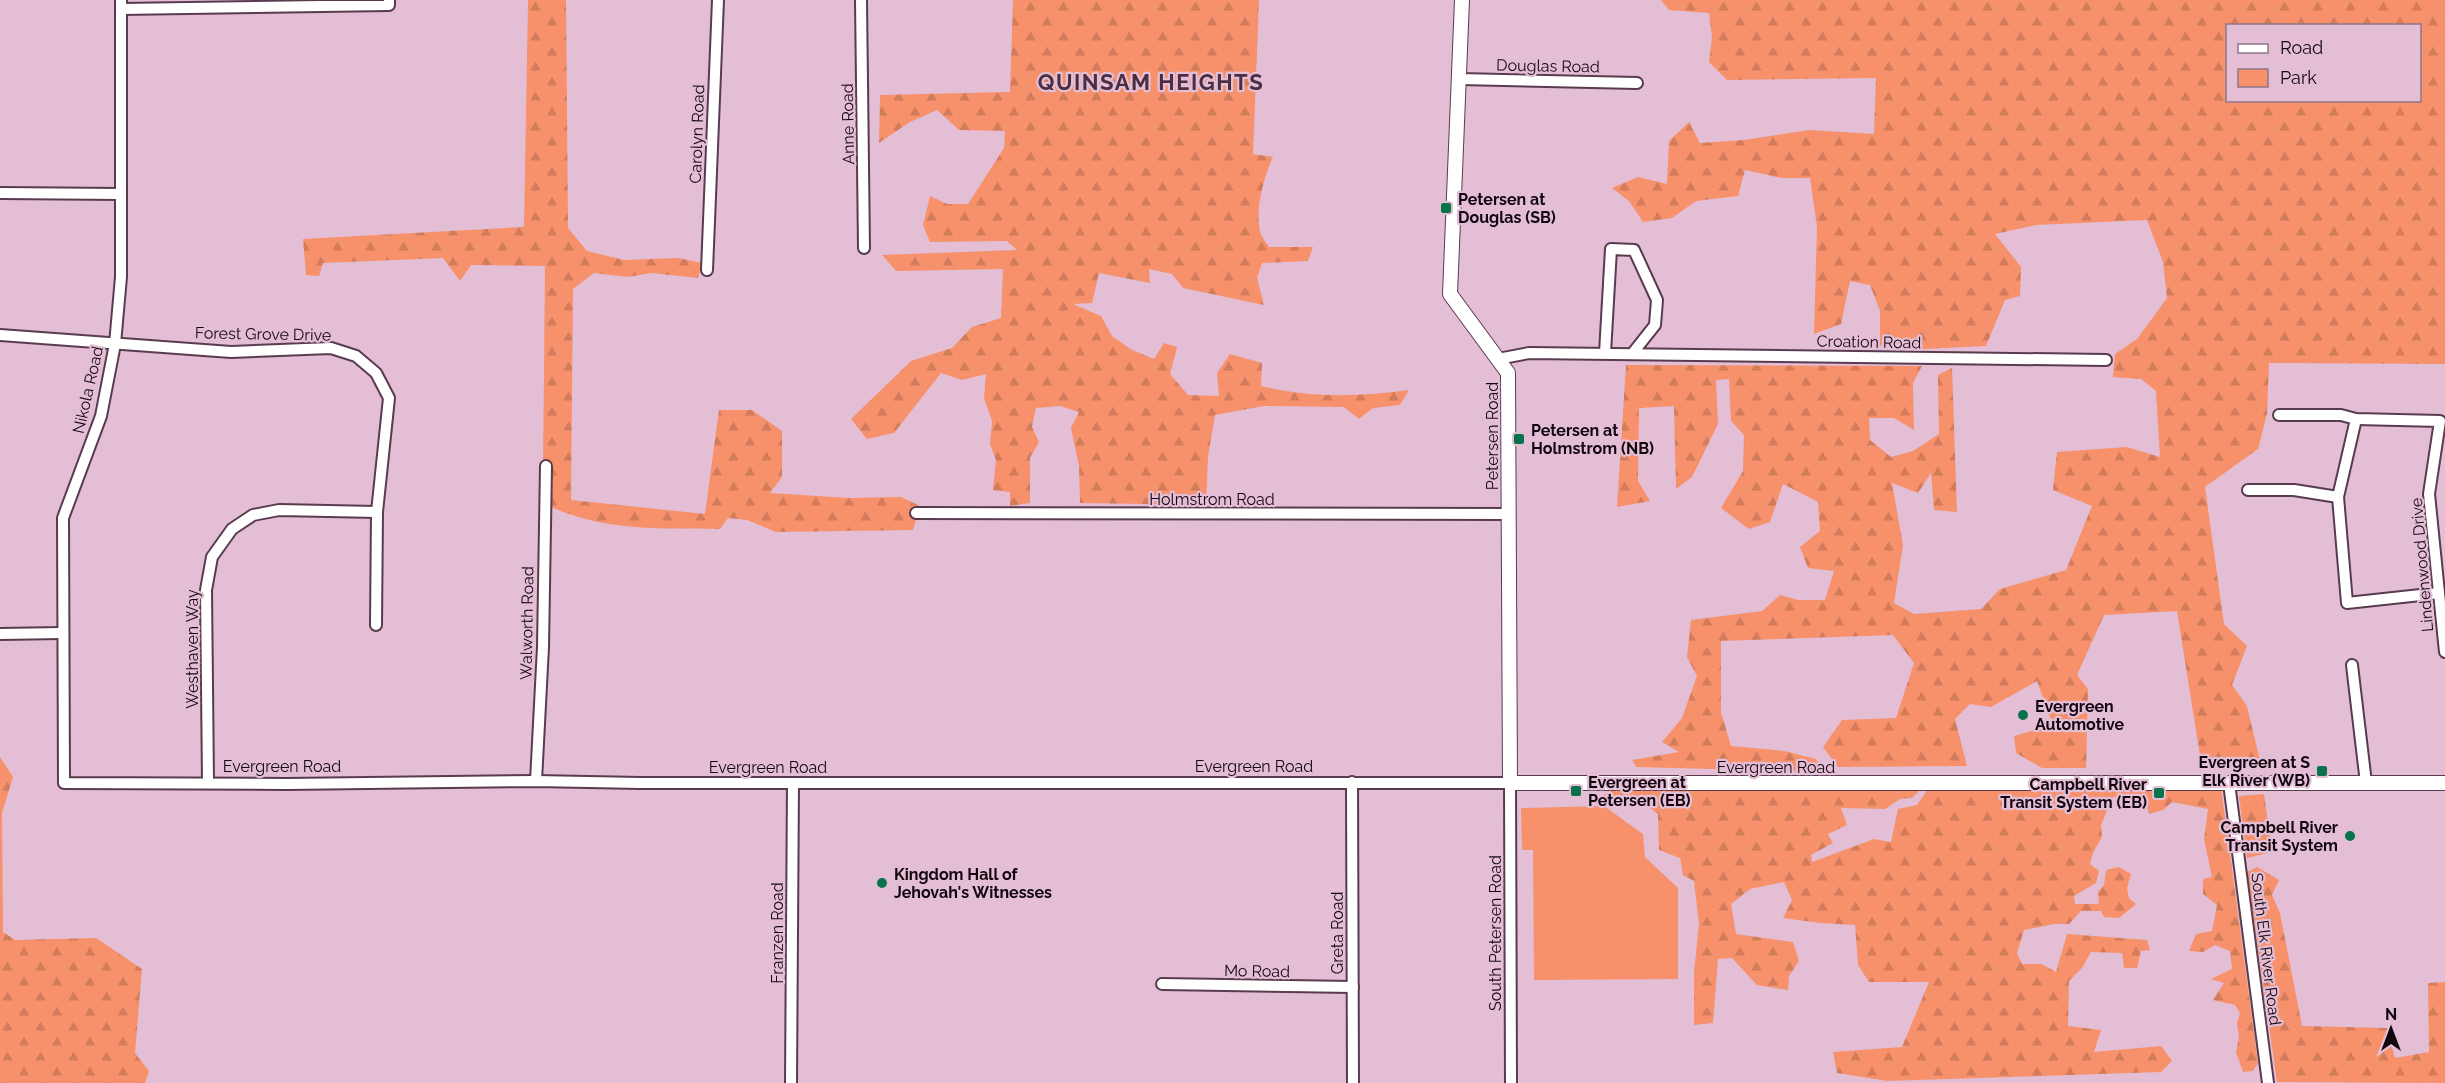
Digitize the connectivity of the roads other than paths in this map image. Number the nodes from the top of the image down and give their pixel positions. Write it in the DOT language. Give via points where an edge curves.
graph roads {
  1 [pos="389,0"];
  2 [pos="718,0"];
  3 [pos="861,0"];
  4 [pos="1462,0"];
  5 [pos="121,4"];
  6 [pos="1459,79"];
  7 [pos="1637,83"];
  8 [pos="0,193"];
  9 [pos="121,194"];
  10 [pos="864,248"];
  11 [pos="707,270"];
  12 [pos="0,335"];
  13 [pos="115,344"];
  14 [pos="1605,353"];
  15 [pos="1632,354"];
  16 [pos="1498,359"];
  17 [pos="2106,360"];
  18 [pos="2279,414"];
  19 [pos="2356,419"];
  20 [pos="546,466"];
  21 [pos="2248,490"];
  22 [pos="2338,497"];
  23 [pos="377,512"];
  24 [pos="916,513"];
  25 [pos="1509,514"];
  26 [pos="2439,593"];
  27 [pos="376,625"];
  28 [pos="62,633"];
  29 [pos="0,634"];
  30 [pos="2445,652"];
  31 [pos="2352,665"];
  32 [pos="536,781"];
  33 [pos="208,782"];
  34 [pos="1352,782"];
  35 [pos="64,783"];
  36 [pos="793,783"];
  37 [pos="1510,783"];
  38 [pos="2229,783"];
  39 [pos="2366,783"];
  40 [pos="2445,783"];
  41 [pos="1162,984"];
  42 [pos="1353,987"];
  43 [pos="791,1083"];
  44 [pos="1353,1083"];
  45 [pos="1511,1083"];
  46 [pos="2268,1083"];
  1 -- 5 [label="street" via="389,5"];
  2 -- 11 [label="street, Carolyn Road"];
  3 -- 10 [label="street, Anne Road"];
  4 -- 6 [label="street, Petersen Road"];
  5 -- 9 [label="street, Nikola Road"];
  6 -- 7 [label="street, Douglas Road"];
  6 -- 16 [label="street, Petersen Road" via="1450,294"];
  8 -- 9 [label="street"];
  9 -- 13 [label="street, Nikola Road" via="121,277"];
  12 -- 13 [label="street, Forest Grove Drive"];
  13 -- 23 [label="street, Forest Grove Drive" via="231,351 331,348 356,356 376,373 389,398"];
  13 -- 28 [label="street, Nikola Road" via="101,416 63,518"];
  14 -- 15 [label="street, Croation Road"];
  14 -- 15 [label="street" via="1611,249 1634,250 1657,300 1655,325"];
  14 -- 16 [label="street, Croation Road" via="1529,353"];
  15 -- 17 [label="street, Croation Road"];
  16 -- 25 [label="street, Petersen Road" via="1508,373"];
  18 -- 19 [label="street, Lindenwood Drive" via="2342,414"];
  19 -- 22 [label="street"];
  19 -- 26 [label="street, Lindenwood Drive" via="2440,421 2429,494"];
  20 -- 32 [label="street, Walworth Road"];
  21 -- 22 [label="street" via="2294,490"];
  22 -- 26 [label="street" via="2348,603"];
  23 -- 27 [label="street, Forest Grove Drive"];
  23 -- 33 [label="street, Westhaven Way" via="279,510 253,515 232,529 212,556 206,590"];
  24 -- 25 [label="street, Holmstrom Road"];
  25 -- 37 [label="street, Petersen Road"];
  26 -- 30 [label="street, Lindenwood Drive"];
  28 -- 29 [label="street"];
  28 -- 35 [label="street, Nikola Road"];
  31 -- 39 [label="street"];
  32 -- 33 [label="street, Evergreen Road"];
  32 -- 36 [label="street, Evergreen Road"];
  33 -- 35 [label="street, Evergreen Road"];
  34 -- 36 [label="street, Evergreen Road"];
  34 -- 37 [label="street, Evergreen Road"];
  34 -- 42 [label="street, Greta Road"];
  36 -- 43 [label="street, Franzen Road"];
  37 -- 38 [label="street, Evergreen Road"];
  37 -- 45 [label="street, South Petersen Road"];
  38 -- 39 [label="street, Evergreen Road"];
  38 -- 46 [label="street, South Elk River Road"];
  39 -- 40 [label="street, Evergreen Road"];
  41 -- 42 [label="street, Mo Road"];
  42 -- 44 [label="street, Greta Road"];
}
